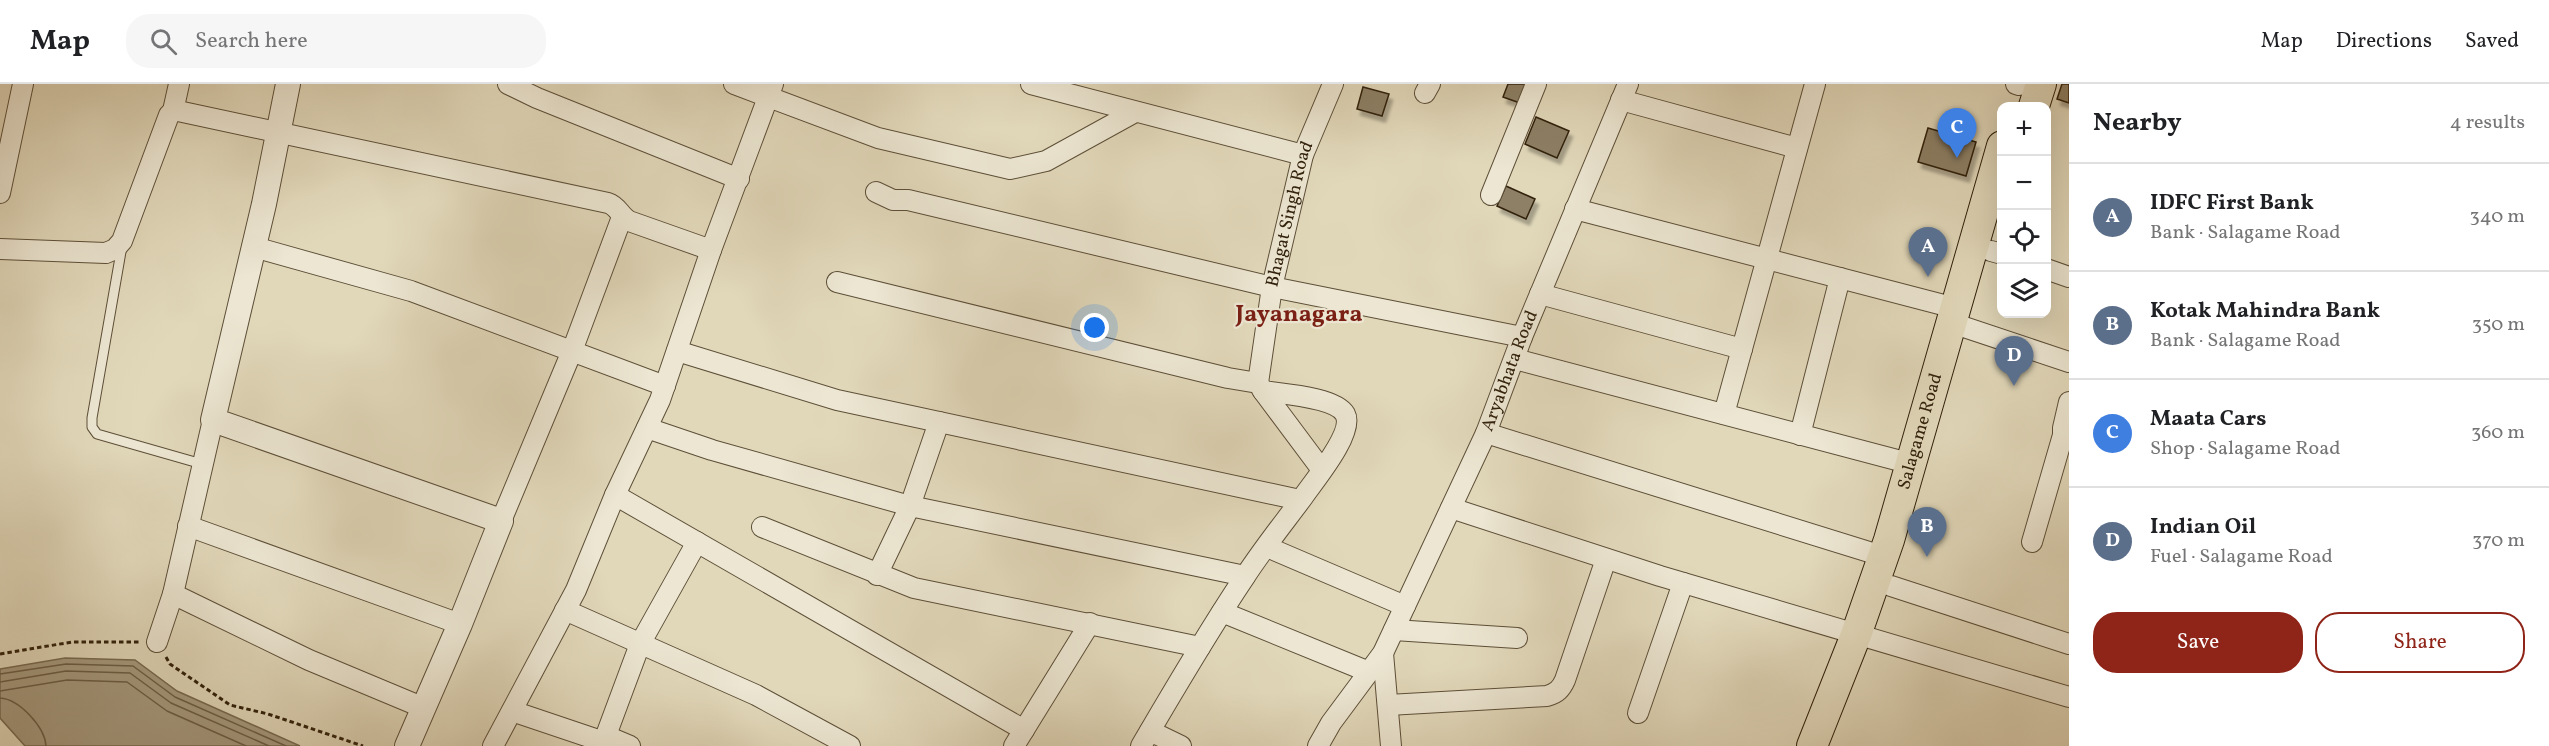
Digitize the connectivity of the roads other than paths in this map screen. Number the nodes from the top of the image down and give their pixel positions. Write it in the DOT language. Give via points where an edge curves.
graph roads {
  1 [pos="23,84"];
  2 [pos="179,84"];
  3 [pos="288,84"];
  4 [pos="508,84"];
  5 [pos="734,84"];
  6 [pos="1031,84"];
  7 [pos="1333,84"];
  8 [pos="1536,84"];
  9 [pos="1815,84"];
  10 [pos="771,90"];
  11 [pos="1625,92"];
  12 [pos="173,111"];
  13 [pos="1135,112"];
  14 [pos="277,131"];
  15 [pos="1797,148"];
  16 [pos="1303,154"];
  17 [pos="1999,156"];
  18 [pos="739,179"];
  19 [pos="876,192"];
  20 [pos="0,193"];
  21 [pos="1491,195"];
  22 [pos="1575,209"];
  23 [pos="622,217"];
  24 [pos="122,241"];
  25 [pos="254,247"];
  26 [pos="0,249"];
  27 [pos="711,250"];
  28 [pos="1996,253"];
  29 [pos="1767,259"];
  30 [pos="2051,271"];
  31 [pos="2069,277"];
  32 [pos="1840,278"];
  33 [pos="837,282"];
  34 [pos="1272,287"];
  35 [pos="1540,294"];
  36 [pos="1958,320"];
  37 [pos="1522,337"];
  38 [pos="1742,350"];
  39 [pos="572,351"];
  40 [pos="677,351"];
  41 [pos="1515,359"];
  42 [pos="2069,362"];
  43 [pos="665,386"];
  44 [pos="1260,387"];
  45 [pos="2069,402"];
  46 [pos="1724,414"];
  47 [pos="213,420"];
  48 [pos="939,422"];
  49 [pos="647,428"];
  50 [pos="1486,433"];
  51 [pos="1800,435"];
  52 [pos="2066,438"];
  53 [pos="202,464"];
  54 [pos="1912,464"];
  55 [pos="1322,470"];
  56 [pos="615,495"];
  57 [pos="1300,500"];
  58 [pos="910,506"];
  59 [pos="1451,508"];
  60 [pos="501,521"];
  61 [pos="188,526"];
  62 [pos="762,526"];
  63 [pos="697,542"];
  64 [pos="2032,542"];
  65 [pos="1267,547"];
  66 [pos="1882,556"];
  67 [pos="1606,559"];
  68 [pos="877,575"];
  69 [pos="1245,576"];
  70 [pos="1683,583"];
  71 [pos="1891,586"];
  72 [pos="173,594"];
  73 [pos="1405,606"];
  74 [pos="565,610"];
  75 [pos="1222,612"];
  76 [pos="460,624"];
  77 [pos="1090,624"];
  78 [pos="1394,630"];
  79 [pos="1863,637"];
  80 [pos="1517,638"];
  81 [pos="157,642"];
  82 [pos="640,644"];
  83 [pos="2069,644"];
  84 [pos="1200,647"];
  85 [pos="1383,653"];
  86 [pos="1369,672"];
  87 [pos="2069,697"];
  88 [pos="1388,705"];
  89 [pos="424,708"];
  90 [pos="512,711"];
  91 [pos="1638,713"];
  92 [pos="1019,738"];
  93 [pos="1145,738"];
  94 [pos="601,742"];
  95 [pos="407,746"];
  96 [pos="493,746"];
  97 [pos="630,746"];
  98 [pos="850,746"];
  99 [pos="1181,746"];
  100 [pos="1318,746"];
  101 [pos="1391,746"];
  102 [pos="1812,746"];
  103 [pos="1831,746"];
  1 -- 20 [label="street"];
  2 -- 12 [label="street"];
  3 -- 14 [label="street"];
  4 -- 18 [label="street"];
  5 -- 10 [label="street"];
  6 -- 13 [label="street"];
  7 -- 16 [label="street, Bhagat Singh Road"];
  8 -- 21 [label="street"];
  9 -- 15 [label="street"];
  10 -- 13 [label="street" via="878,138 1010,169 1046,161"];
  10 -- 18 [label="street"];
  11 -- 15 [label="street"];
  11 -- 22 [label="street, Aryabhata Road"];
  12 -- 14 [label="street"];
  12 -- 24 [label="street"];
  13 -- 16 [label="street"];
  14 -- 23 [label="street" via="608,203 618,208"];
  14 -- 25 [label="street"];
  15 -- 29 [label="street"];
  16 -- 34 [label="street, Bhagat Singh Road"];
  17 -- 36 [label="main road, Salagame Road"];
  18 -- 27 [label="street"];
  19 -- 34 [label="street" via="893,200 908,200"];
  22 -- 29 [label="street"];
  22 -- 35 [label="street, Aryabhata Road"];
  23 -- 27 [label="street"];
  23 -- 39 [label="street"];
  24 -- 26 [label="street" via="106,254"];
  24 -- 53 [label="lane" via="92,427 97,434"];
  25 -- 39 [label="street" via="411,291"];
  25 -- 47 [label="street"];
  27 -- 40 [label="street"];
  28 -- 36 [label="main road"];
  29 -- 32 [label="street"];
  29 -- 38 [label="street"];
  30 -- 31 [label="street"];
  32 -- 36 [label="street"];
  32 -- 51 [label="street"];
  33 -- 44 [label="street"];
  34 -- 37 [label="street"];
  34 -- 44 [label="street, Bhagat Singh Road"];
  35 -- 37 [label="street, Aryabhata Road"];
  35 -- 38 [label="street"];
  36 -- 42 [label="street"];
  36 -- 54 [label="main road, Salagame Road"];
  36 -- 71 [label="main road" via="1912,528"];
  37 -- 41 [label="street, Aryabhata Road"];
  38 -- 46 [label="street"];
  39 -- 43 [label="street"];
  39 -- 60 [label="street"];
  40 -- 43 [label="street"];
  40 -- 48 [label="street" via="837,400"];
  41 -- 46 [label="street"];
  41 -- 50 [label="street, Aryabhata Road"];
  43 -- 49 [label="street"];
  44 -- 55 [label="street"];
  44 -- 55 [label="street" via="1326,401 1345,415 1345,434"];
  45 -- 52 [label="street" via="2063,428"];
  46 -- 51 [label="street"];
  47 -- 53 [label="street"];
  47 -- 60 [label="street"];
  48 -- 57 [label="street"];
  48 -- 58 [label="street"];
  49 -- 56 [label="street"];
  49 -- 58 [label="street"];
  50 -- 59 [label="street, Aryabhata Road"];
  50 -- 66 [label="street"];
  51 -- 54 [label="street"];
  52 -- 64 [label="street"];
  53 -- 61 [label="street"];
  54 -- 66 [label="main road, Salagame Road"];
  55 -- 57 [label="street"];
  56 -- 63 [label="street"];
  56 -- 74 [label="street"];
  57 -- 65 [label="street"];
  58 -- 68 [label="street"];
  58 -- 69 [label="street"];
  59 -- 67 [label="street"];
  59 -- 73 [label="street, Aryabhata Road"];
  60 -- 76 [label="street"];
  61 -- 72 [label="street"];
  61 -- 76 [label="street"];
  62 -- 68 [label="street"];
  63 -- 82 [label="street"];
  63 -- 92 [label="street"];
  65 -- 69 [label="street"];
  65 -- 73 [label="street"];
  66 -- 79 [label="main road, Salagame Road"];
  67 -- 70 [label="street"];
  67 -- 88 [label="street" via="1562,688 1555,694"];
  68 -- 77 [label="street" via="939,594"];
  69 -- 75 [label="street"];
  70 -- 79 [label="street"];
  70 -- 91 [label="street"];
  71 -- 79 [label="main road"];
  71 -- 83 [label="street"];
  72 -- 81 [label="street"];
  72 -- 89 [label="street" via="309,660"];
  73 -- 78 [label="street, Aryabhata Road"];
  74 -- 82 [label="street"];
  74 -- 90 [label="street"];
  75 -- 84 [label="street"];
  75 -- 86 [label="street"];
  76 -- 89 [label="street"];
  77 -- 84 [label="street"];
  77 -- 92 [label="street"];
  78 -- 80 [label="street"];
  78 -- 85 [label="street, Aryabhata Road"];
  79 -- 87 [label="street"];
  79 -- 102 [label="main road, Salagame Road"];
  79 -- 103 [label="main road"];
  82 -- 94 [label="street"];
  82 -- 98 [label="street" via="756,695"];
  84 -- 93 [label="street"];
  85 -- 86 [label="street, Aryabhata Road"];
  85 -- 88 [label="street"];
  86 -- 100 [label="street, Aryabhata Road"];
  88 -- 101 [label="street"];
  89 -- 95 [label="street"];
  90 -- 94 [label="street"];
  90 -- 96 [label="street"];
  93 -- 99 [label="street"];
  94 -- 97 [label="street" via="611,738"];
}
